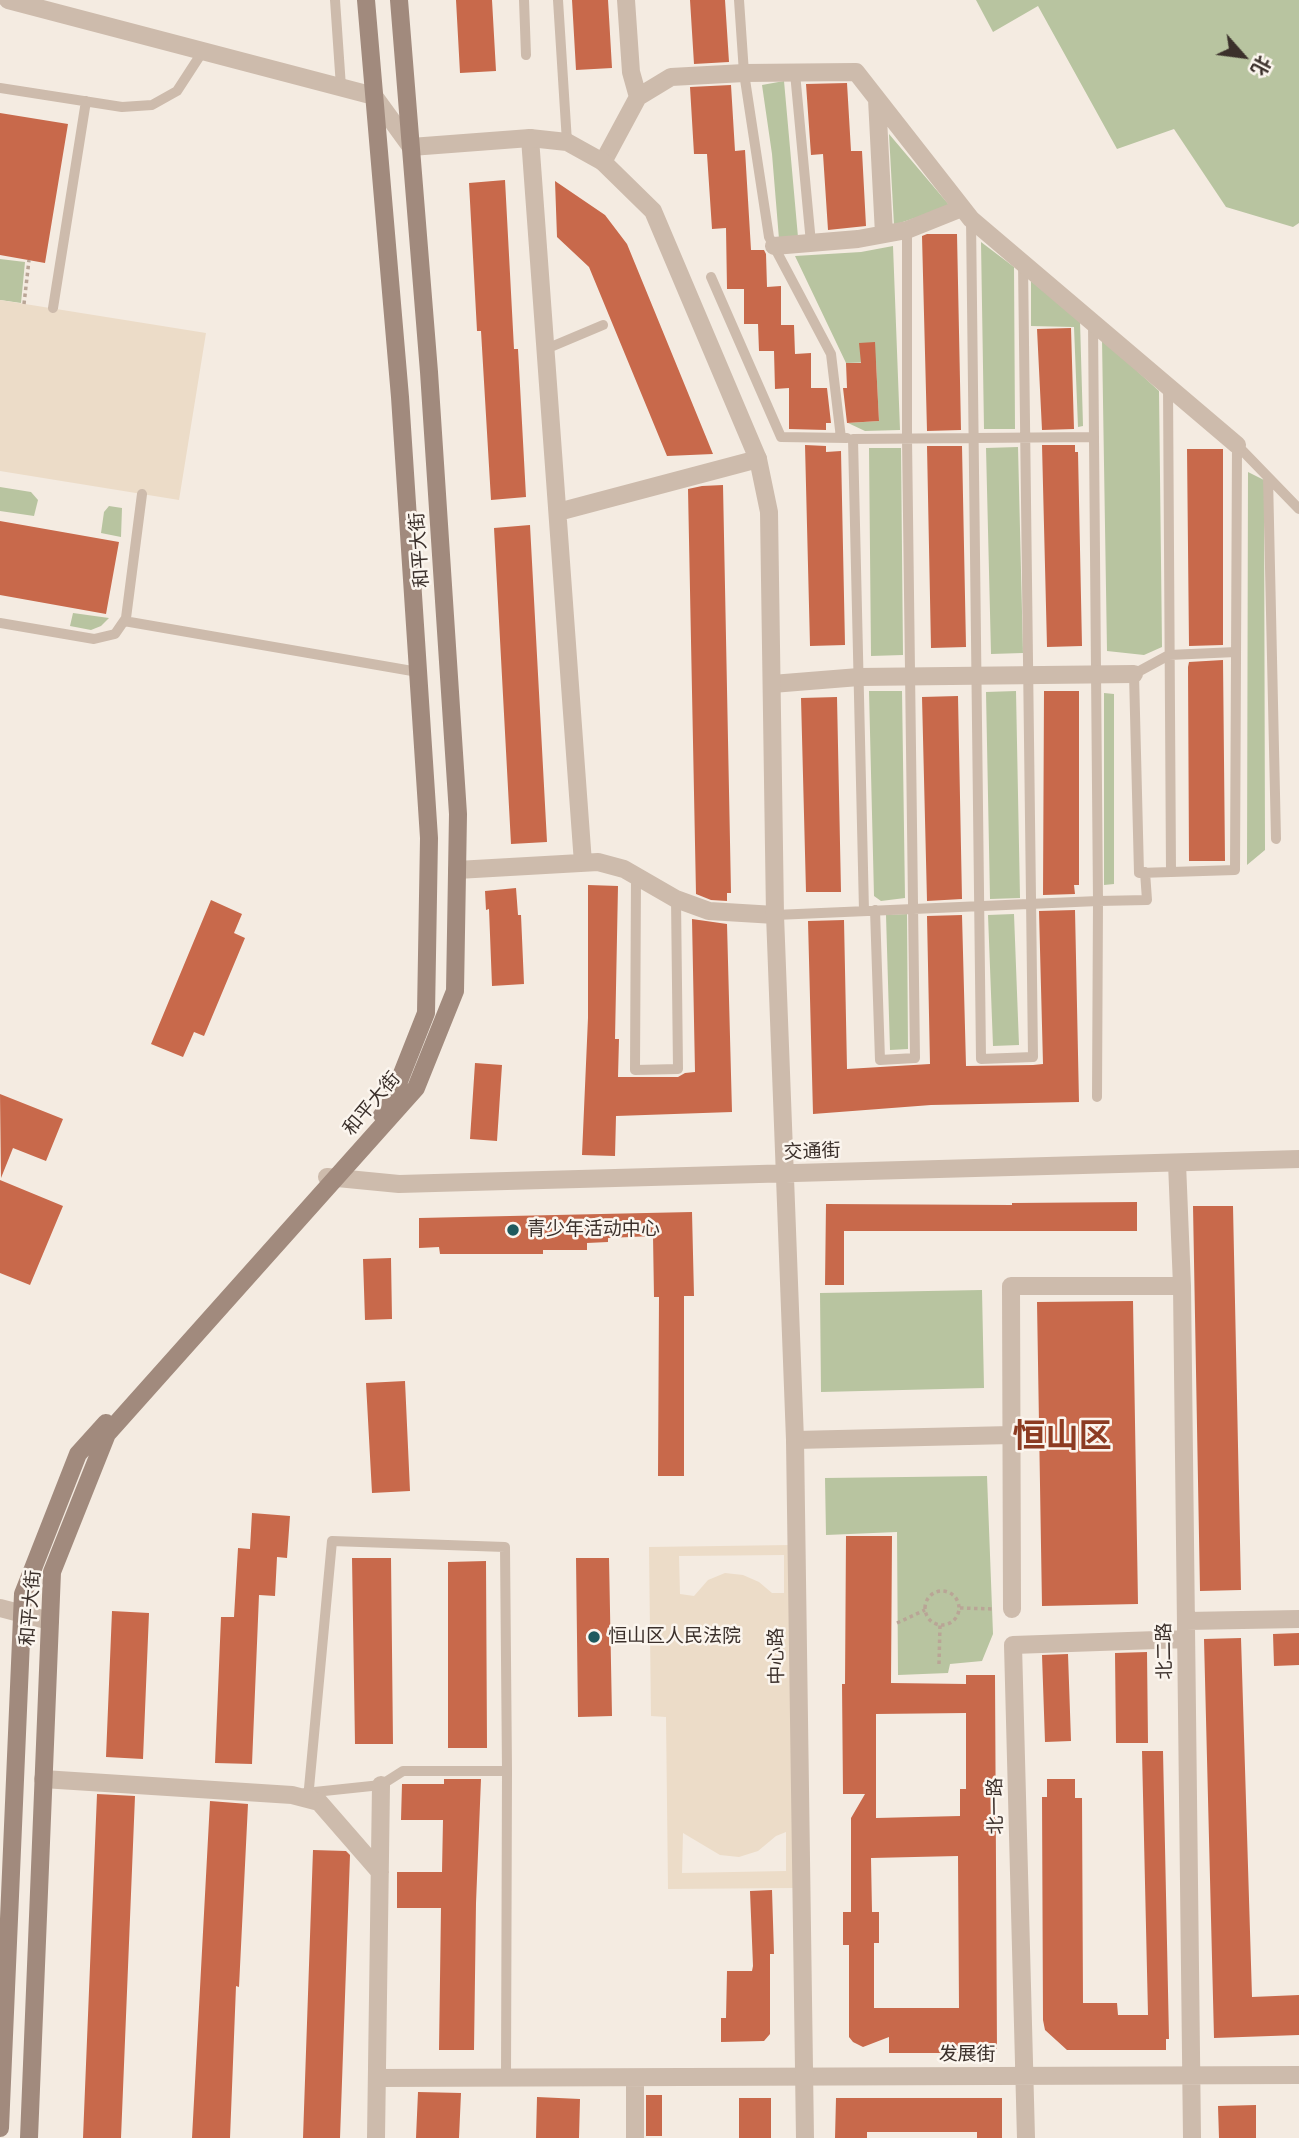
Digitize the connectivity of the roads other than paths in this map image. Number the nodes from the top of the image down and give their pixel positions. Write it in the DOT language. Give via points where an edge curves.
graph roads {
  1 [pos="10,0"];
  2 [pos="335,0"];
  3 [pos="366,0"];
  4 [pos="399,0"];
  5 [pos="524,0"];
  6 [pos="558,0"];
  7 [pos="626,0"];
  8 [pos="739,0"];
  9 [pos="203,51"];
  10 [pos="526,55"];
  11 [pos="744,73"];
  12 [pos="795,73"];
  13 [pos="341,87"];
  14 [pos="0,88"];
  15 [pos="374,96"];
  16 [pos="638,97"];
  17 [pos="877,99"];
  18 [pos="86,101"];
  19 [pos="530,138"];
  20 [pos="567,142"];
  21 [pos="411,147"];
  22 [pos="603,162"];
  23 [pos="966,214"];
  24 [pos="907,230"];
  25 [pos="884,234"];
  26 [pos="811,243"];
  27 [pos="774,246"];
  28 [pos="1023,263"];
  29 [pos="711,277"];
  30 [pos="53,308"];
  31 [pos="1093,323"];
  32 [pos="603,326"];
  33 [pos="546,349"];
  34 [pos="1168,386"];
  35 [pos="1094,437"];
  36 [pos="841,438"];
  37 [pos="908,438"];
  38 [pos="974,438"];
  39 [pos="1025,438"];
  40 [pos="853,439"];
  41 [pos="1237,445"];
  42 [pos="758,459"];
  43 [pos="1268,477"];
  44 [pos="142,494"];
  45 [pos="1299,509"];
  46 [pos="558,512"];
  47 [pos="124,621"];
  48 [pos="0,623"];
  49 [pos="1236,652"];
  50 [pos="1170,655"];
  51 [pos="418,672"];
  52 [pos="1096,674"];
  53 [pos="1134,674"];
  54 [pos="1028,675"];
  55 [pos="976,676"];
  56 [pos="859,677"];
  57 [pos="910,677"];
  58 [pos="772,684"];
  59 [pos="1276,839"];
  60 [pos="583,863"];
  61 [pos="457,870"];
  62 [pos="1171,872"];
  63 [pos="1145,873"];
  64 [pos="636,876"];
  65 [pos="676,899"];
  66 [pos="1098,901"];
  67 [pos="1031,904"];
  68 [pos="979,906"];
  69 [pos="912,909"];
  70 [pos="869,911"];
  71 [pos="775,915"];
  72 [pos="1097,1097"];
  73 [pos="1299,1159"];
  74 [pos="1177,1163"];
  75 [pos="786,1174"];
  76 [pos="332,1178"];
  77 [pos="1182,1286"];
  78 [pos="1012,1434"];
  79 [pos="796,1440"];
  80 [pos="0,1608"];
  81 [pos="1012,1609"];
  82 [pos="22,1614"];
  83 [pos="1299,1619"];
  84 [pos="50,1620"];
  85 [pos="1186,1630"];
  86 [pos="508,1771"];
  87 [pos="43,1779"];
  88 [pos="381,1785"];
  89 [pos="303,1796"];
  90 [pos="380,1872"];
  91 [pos="1191,2075"];
  92 [pos="1299,2075"];
  93 [pos="1024,2076"];
  94 [pos="804,2077"];
  95 [pos="377,2078"];
  96 [pos="506,2078"];
  97 [pos="635,2078"];
  98 [pos="0,2128"];
  99 [pos="29,2138"];
  100 [pos="376,2138"];
  101 [pos="635,2138"];
  102 [pos="805,2138"];
  103 [pos="1026,2138"];
  104 [pos="1192,2138"];
  1 -- 9 [label="street"];
  2 -- 13 [label="lane"];
  3 -- 15 [label="main road, 和平大街"];
  4 -- 21 [label="main road, 和平大街"];
  5 -- 10 [label="lane"];
  6 -- 20 [label="lane"];
  7 -- 16 [label="street" via="631,72"];
  8 -- 11 [label="lane"];
  9 -- 13 [label="street"];
  9 -- 18 [label="lane" via="177,91 152,105 122,107"];
  11 -- 12 [label="street"];
  11 -- 16 [label="street" via="671,77"];
  11 -- 27 [label="lane"];
  12 -- 17 [label="street" via="856,72"];
  12 -- 26 [label="lane"];
  13 -- 15 [label="street"];
  14 -- 18 [label="lane"];
  15 -- 21 [label="street"];
  15 -- 51 [label="main road, 和平大街"];
  16 -- 22 [label="street"];
  17 -- 23 [label="street"];
  17 -- 25 [label="street"];
  18 -- 30 [label="lane"];
  19 -- 20 [label="street"];
  19 -- 21 [label="street"];
  19 -- 33 [label="street"];
  20 -- 22 [label="street, 中心路"];
  21 -- 61 [label="main road, 和平大街" via="458,814"];
  22 -- 42 [label="street, 中心路" via="653,211"];
  23 -- 24 [label="street"];
  23 -- 28 [label="street"];
  23 -- 38 [label="lane"];
  24 -- 25 [label="street"];
  24 -- 37 [label="lane"];
  25 -- 26 [label="street"];
  26 -- 27 [label="street"];
  27 -- 36 [label="lane" via="831,354"];
  28 -- 31 [label="street"];
  28 -- 39 [label="lane"];
  29 -- 36 [label="lane" via="781,437"];
  31 -- 34 [label="street"];
  31 -- 35 [label="lane"];
  32 -- 33 [label="lane"];
  33 -- 46 [label="street"];
  34 -- 41 [label="street"];
  34 -- 50 [label="lane"];
  35 -- 39 [label="lane"];
  35 -- 52 [label="lane"];
  36 -- 40 [label="lane"];
  37 -- 38 [label="lane"];
  37 -- 40 [label="lane"];
  37 -- 57 [label="lane"];
  38 -- 39 [label="lane"];
  38 -- 55 [label="lane"];
  39 -- 54 [label="lane"];
  40 -- 56 [label="lane"];
  41 -- 43 [label="lane"];
  41 -- 49 [label="lane"];
  42 -- 46 [label="street"];
  42 -- 58 [label="street, 中心路" via="769,512"];
  43 -- 45 [label="lane"];
  43 -- 59 [label="lane"];
  44 -- 47 [label="lane"];
  46 -- 60 [label="street"];
  47 -- 48 [label="lane" via="115,634 94,639"];
  47 -- 51 [label="lane"];
  49 -- 50 [label="lane"];
  49 -- 62 [label="lane" via="1235,870"];
  50 -- 53 [label="lane"];
  50 -- 62 [label="lane"];
  51 -- 76 [label="main road, 和平大街" via="429,838 426,1013 388,1109"];
  52 -- 53 [label="street"];
  52 -- 54 [label="street"];
  52 -- 66 [label="lane"];
  53 -- 63 [label="lane" via="1139,873"];
  54 -- 55 [label="street"];
  54 -- 67 [label="lane"];
  55 -- 57 [label="street"];
  55 -- 68 [label="lane"];
  56 -- 57 [label="street"];
  56 -- 58 [label="street"];
  56 -- 70 [label="lane"];
  57 -- 69 [label="lane"];
  58 -- 71 [label="street, 中心路"];
  60 -- 61 [label="street"];
  60 -- 64 [label="street" via="598,862"];
  61 -- 76 [label="main road, 和平大街" via="455,991 416,1088"];
  62 -- 63 [label="lane"];
  63 -- 66 [label="lane" via="1147,900"];
  64 -- 65 [label="street"];
  64 -- 65 [label="lane" via="635,1070 678,1069"];
  65 -- 71 [label="street" via="709,911"];
  66 -- 67 [label="lane"];
  66 -- 72 [label="lane"];
  67 -- 68 [label="lane"];
  67 -- 68 [label="lane" via="1033,1058 981,1059"];
  68 -- 69 [label="lane"];
  69 -- 70 [label="lane"];
  69 -- 70 [label="lane" via="915,1058 880,1060"];
  70 -- 71 [label="lane"];
  71 -- 75 [label="street, 中心路"];
  73 -- 74 [label="street, 交通街"];
  74 -- 75 [label="street, 交通街"];
  74 -- 77 [label="street, 北二路"];
  75 -- 76 [label="street, 交通街" via="399,1184"];
  75 -- 79 [label="street, 中心路"];
  76 -- 82 [label="main road, 和平大街" via="78,1454 23,1594"];
  76 -- 84 [label="main road, 和平大街" via="107,1434 52,1572"];
  77 -- 78 [label="street" via="1011,1286"];
  77 -- 85 [label="street, 北二路"];
  78 -- 79 [label="street"];
  78 -- 81 [label="street"];
  79 -- 94 [label="street, 中心路"];
  80 -- 82 [label="street"];
  82 -- 84 [label="street"];
  82 -- 98 [label="main road, 和平大街"];
  83 -- 85 [label="street"];
  84 -- 87 [label="main road, 和平大街"];
  85 -- 91 [label="street, 北二路"];
  85 -- 93 [label="street, 北一路" via="1013,1645"];
  86 -- 88 [label="lane" via="403,1771"];
  86 -- 89 [label="lane" via="505,1547 332,1541"];
  86 -- 96 [label="lane"];
  87 -- 89 [label="street"];
  87 -- 99 [label="main road, 和平大街"];
  88 -- 89 [label="lane"];
  88 -- 90 [label="street"];
  89 -- 90 [label="street" via="319,1802"];
  90 -- 95 [label="street"];
  91 -- 92 [label="street, 发展街"];
  91 -- 93 [label="street, 发展街"];
  91 -- 104 [label="street, 北二路"];
  93 -- 94 [label="street, 发展街"];
  93 -- 103 [label="street, 北一路"];
  94 -- 97 [label="street, 发展街"];
  94 -- 102 [label="street, 中心路"];
  95 -- 96 [label="street, 发展街"];
  95 -- 100 [label="street"];
  96 -- 97 [label="street, 发展街"];
  97 -- 101 [label="street"];
}
